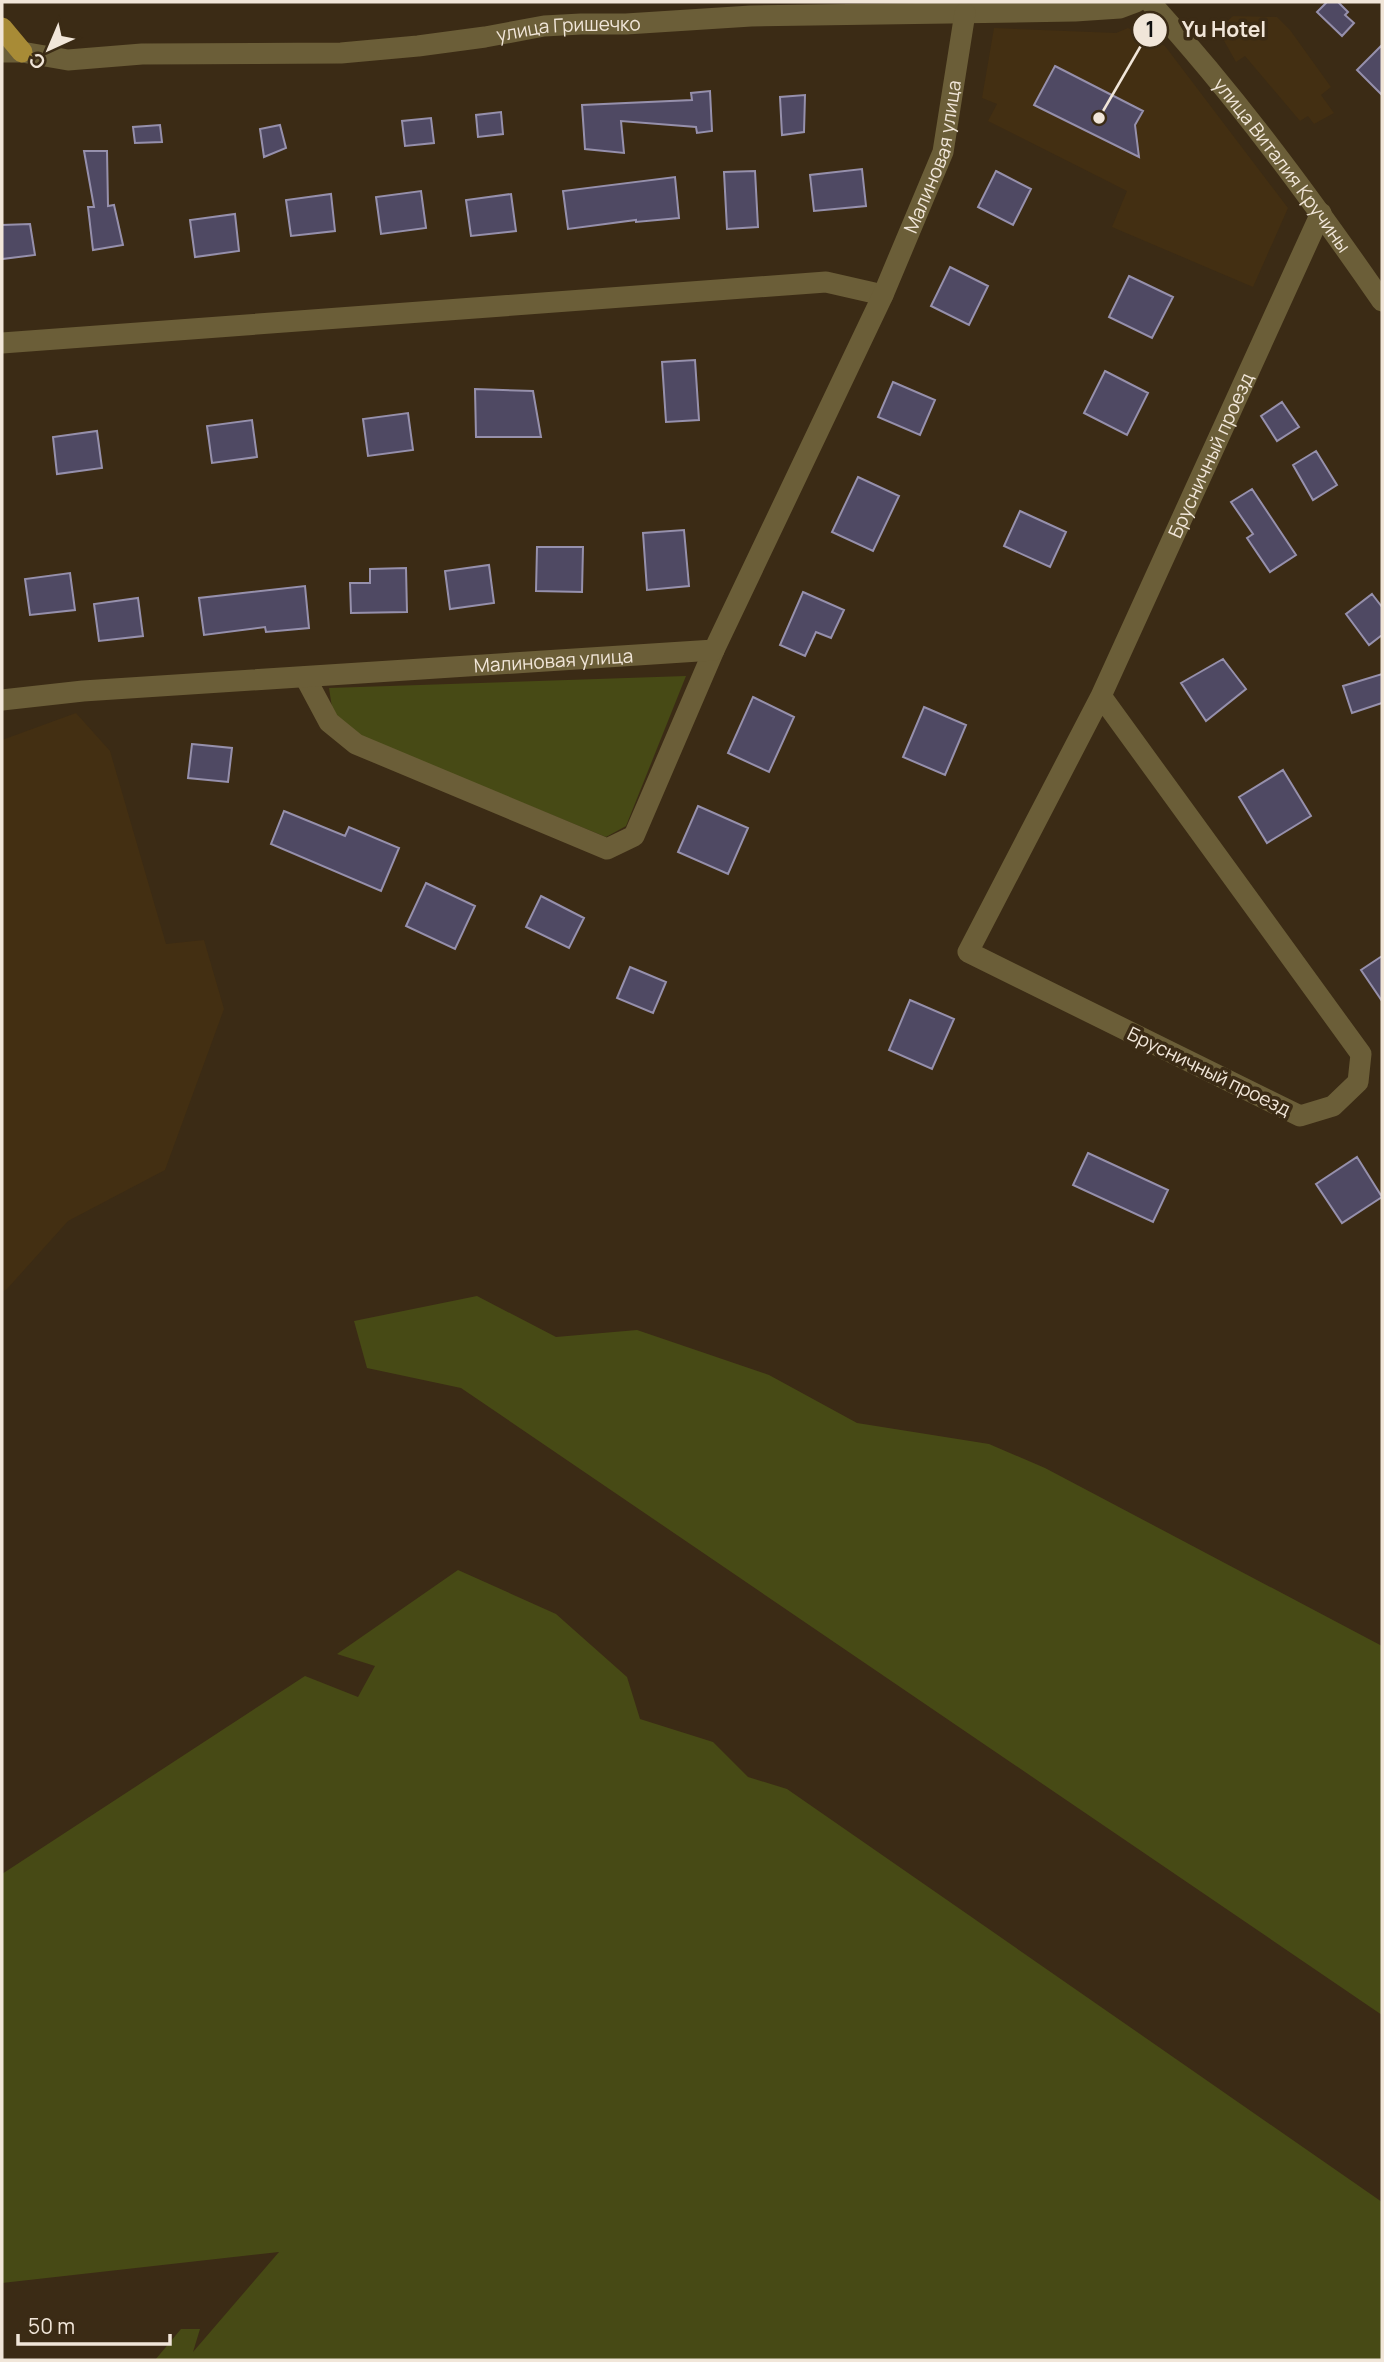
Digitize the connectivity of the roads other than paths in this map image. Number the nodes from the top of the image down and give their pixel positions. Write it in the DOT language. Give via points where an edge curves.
graph roads {
  1 [pos="1136,2"];
  2 [pos="1150,2"];
  3 [pos="965,13"];
  4 [pos="2,28"];
  5 [pos="12,52"];
  6 [pos="1321,213"];
  7 [pos="883,295"];
  8 [pos="1382,301"];
  9 [pos="2,343"];
  10 [pos="715,650"];
  11 [pos="305,677"];
  12 [pos="1101,696"];
  13 [pos="2,700"];
  1 -- 3 [label="street, улица Гришечко" via="1120,8"];
  2 -- 6 [label="street, улица Виталия Кручины" via="1197,53"];
  3 -- 5 [label="street, улица Гришечко" via="569,24 341,53 142,54 68,60"];
  3 -- 7 [label="street, Малиновая улица" via="943,152"];
  4 -- 5 [label="main road"];
  6 -- 8 [label="street, улица Виталия Кручины"];
  6 -- 12 [label="street, Брусничный проезд"];
  7 -- 9 [label="street" via="826,282"];
  7 -- 10 [label="street, Малиновая улица"];
  10 -- 11 [label="street, Малиновая улица"];
  10 -- 11 [label="street" via="634,836 607,849 356,744 329,722"];
  11 -- 13 [label="street, Малиновая улица"];
  12 -- 12 [label="street, Брусничный проезд" via="968,952 1300,1116 1333,1106 1358,1082 1361,1054"];
}
